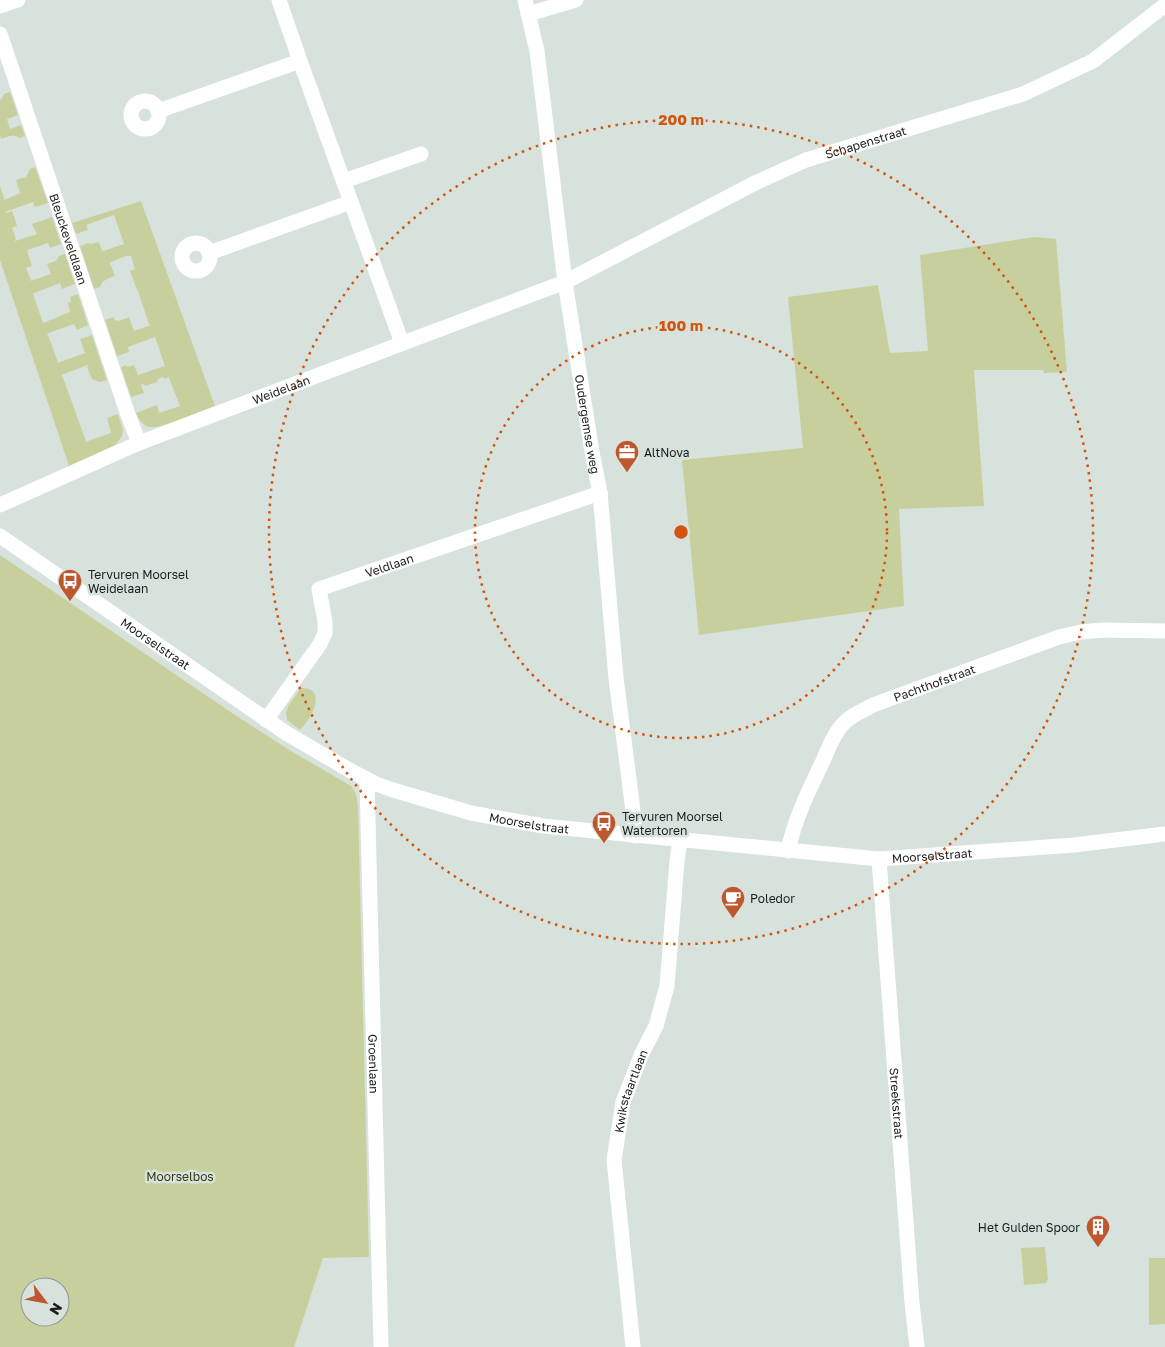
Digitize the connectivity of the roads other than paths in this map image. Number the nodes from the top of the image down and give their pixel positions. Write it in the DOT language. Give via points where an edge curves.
graph roads {
  1 [pos="18,0"];
  2 [pos="279,0"];
  3 [pos="576,0"];
  4 [pos="1165,5"];
  5 [pos="0,6"];
  6 [pos="526,7"];
  7 [pos="0,34"];
  8 [pos="300,61"];
  9 [pos="158,111"];
  10 [pos="421,154"];
  11 [pos="344,181"];
  12 [pos="351,202"];
  13 [pos="209,253"];
  14 [pos="565,282"];
  15 [pos="402,343"];
  16 [pos="138,443"];
  17 [pos="600,493"];
  18 [pos="0,505"];
  19 [pos="0,536"];
  20 [pos="1165,631"];
  21 [pos="266,720"];
  22 [pos="367,780"];
  23 [pos="1165,834"];
  24 [pos="635,836"];
  25 [pos="680,840"];
  26 [pos="788,851"];
  27 [pos="879,859"];
  28 [pos="381,1347"];
  29 [pos="633,1347"];
  30 [pos="917,1347"];
  1 -- 5 [label="street"];
  2 -- 8 [label="street"];
  3 -- 6 [label="street, Oudergemse weg"];
  4 -- 14 [label="street, Schapenstraat" via="1093,61 1023,94 806,160 757,182"];
  6 -- 14 [label="street, Oudergemse weg" via="537,51"];
  7 -- 16 [label="street, Bleuckeveldlaan"];
  8 -- 9 [label="street"];
  8 -- 11 [label="street"];
  10 -- 11 [label="street"];
  11 -- 12 [label="street"];
  12 -- 13 [label="street"];
  12 -- 15 [label="street"];
  14 -- 15 [label="street, Weidelaan"];
  14 -- 17 [label="street, Oudergemse weg"];
  15 -- 16 [label="street, Weidelaan"];
  16 -- 18 [label="street, Weidelaan"];
  17 -- 21 [label="street, Veldlaan" via="319,589 325,633"];
  17 -- 24 [label="street, Oudergemse weg" via="616,678"];
  19 -- 21 [label="street, Moorselstraat"];
  20 -- 26 [label="street, Pachthofstraat" via="1102,630 1058,637 853,715 831,744 794,828"];
  21 -- 22 [label="street, Moorselstraat"];
  22 -- 24 [label="street, Moorselstraat" via="491,818"];
  22 -- 28 [label="street, Groenlaan"];
  23 -- 27 [label="street, Moorselstraat" via="1074,845"];
  24 -- 25 [label="street, Moorselstraat"];
  25 -- 26 [label="street, Moorselstraat"];
  25 -- 29 [label="street, Kwikstaartlaan" via="667,986 656,1026 623,1102 614,1160"];
  26 -- 27 [label="street, Moorselstraat"];
  27 -- 30 [label="street, Streekstraat"];
}
